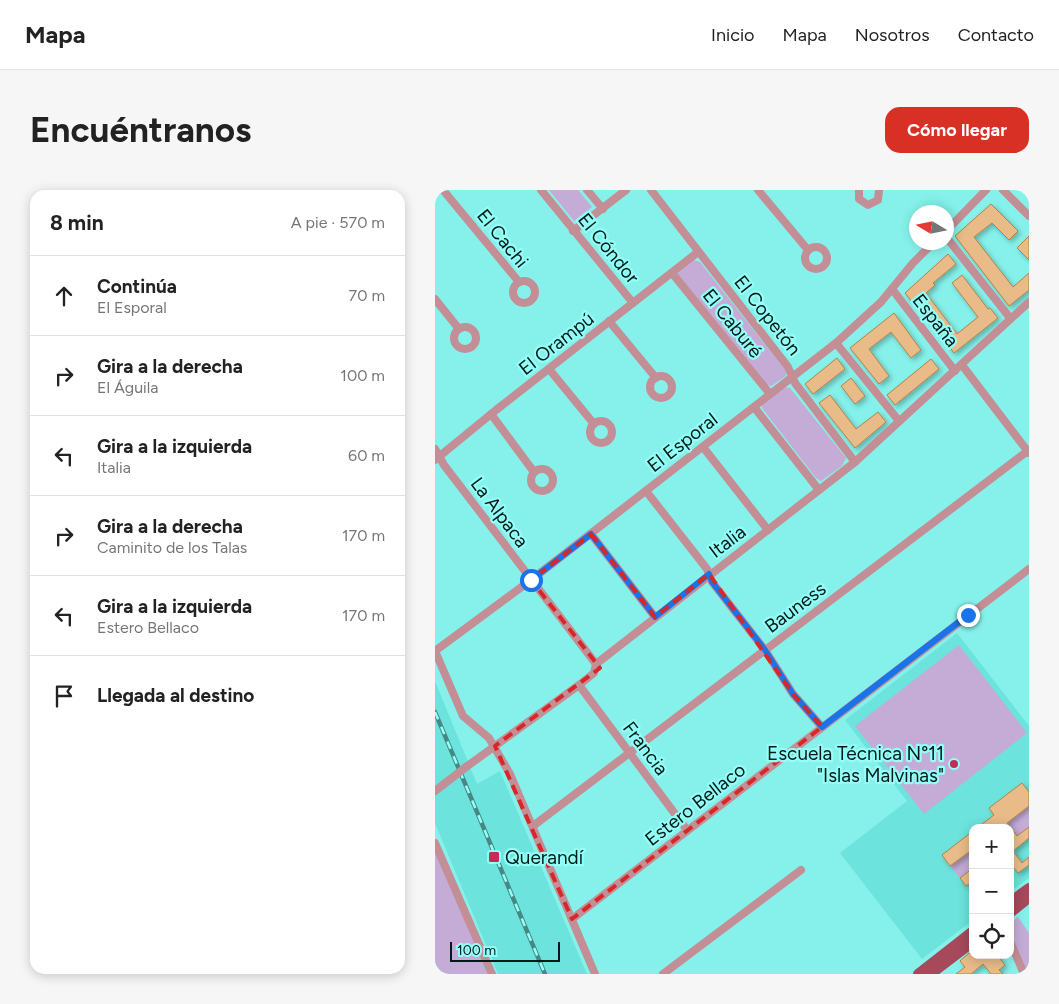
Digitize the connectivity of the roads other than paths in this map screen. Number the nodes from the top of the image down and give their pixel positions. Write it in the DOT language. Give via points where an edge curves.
graph roads {
  1 [pos="443,190"];
  2 [pos="541,190"];
  3 [pos="587,190"];
  4 [pos="626,190"];
  5 [pos="651,190"];
  6 [pos="758,190"];
  7 [pos="859,190"];
  8 [pos="879,190"];
  9 [pos="986,190"];
  10 [pos="1003,190"];
  11 [pos="603,209"];
  12 [pos="1029,216"];
  13 [pos="954,223"];
  14 [pos="573,230"];
  15 [pos="954,247"];
  16 [pos="808,250"];
  17 [pos="927,250"];
  18 [pos="698,252"];
  19 [pos="672,272"];
  20 [pos="519,282"];
  21 [pos="892,289"];
  22 [pos="435,299"];
  23 [pos="1029,302"];
  24 [pos="633,303"];
  25 [pos="1010,318"];
  26 [pos="609,321"];
  27 [pos="459,328"];
  28 [pos="836,343"];
  29 [pos="962,365"];
  30 [pos="549,369"];
  31 [pos="955,371"];
  32 [pos="793,376"];
  33 [pos="656,378"];
  34 [pos="770,394"];
  35 [pos="754,407"];
  36 [pos="491,414"];
  37 [pos="899,421"];
  38 [pos="594,424"];
  39 [pos="703,446"];
  40 [pos="435,449"];
  41 [pos="1029,451"];
  42 [pos="437,459"];
  43 [pos="855,462"];
  44 [pos="534,472"];
  45 [pos="819,490"];
  46 [pos="646,491"];
  47 [pos="768,530"];
  48 [pos="591,534"];
  49 [pos="1029,569"];
  50 [pos="709,574"];
  51 [pos="531,580"];
  52 [pos="655,617"];
  53 [pos="765,650"];
  54 [pos="435,651"];
  55 [pos="596,664"];
  56 [pos="579,685"];
  57 [pos="822,727"];
  58 [pos="495,746"];
  59 [pos="629,754"];
  60 [pos="435,791"];
  61 [pos="533,826"];
  62 [pos="687,830"];
  63 [pos="435,843"];
  64 [pos="801,870"];
  65 [pos="1029,888"];
  66 [pos="1029,898"];
  67 [pos="1014,899"];
  68 [pos="1014,910"];
  69 [pos="572,919"];
  70 [pos="969,934"];
  71 [pos="969,945"];
  72 [pos="1014,950"];
  73 [pos="492,974"];
  74 [pos="595,974"];
  75 [pos="663,974"];
  76 [pos="918,974"];
  77 [pos="931,974"];
  78 [pos="1024,974"];
  1 -- 20 [label="street, El Cachi"];
  2 -- 14 [label="street, El Cóndor"];
  3 -- 11 [label="street"];
  4 -- 11 [label="street"];
  5 -- 18 [label="street, El Copetón"];
  6 -- 16 [label="street"];
  7 -- 8 [label="street" via="859,199 868,204 878,200"];
  9 -- 13 [label="street"];
  10 -- 12 [label="street"];
  11 -- 14 [label="street"];
  14 -- 24 [label="street, El Cóndor"];
  15 -- 25 [label="street"];
  17 -- 21 [label="street, El Esporal"];
  18 -- 19 [label="street, El Orampú"];
  18 -- 32 [label="street, El Copetón"];
  19 -- 24 [label="street, El Orampú"];
  19 -- 34 [label="street, El Caburé"];
  21 -- 28 [label="street, El Esporal" via="867,317"];
  21 -- 31 [label="street, España"];
  22 -- 27 [label="street"];
  23 -- 25 [label="street, Italia"];
  24 -- 26 [label="street, El Orampú"];
  25 -- 29 [label="street, Italia"];
  26 -- 30 [label="street, El Orampú"];
  26 -- 33 [label="street"];
  28 -- 32 [label="street, El Esporal"];
  28 -- 37 [label="street"];
  29 -- 31 [label="street, Italia"];
  29 -- 41 [label="street, España"];
  30 -- 36 [label="street, El Orampú"];
  30 -- 38 [label="street"];
  31 -- 37 [label="street, Italia"];
  32 -- 34 [label="street, El Esporal"];
  32 -- 43 [label="street, El Copetón"];
  34 -- 35 [label="street, El Esporal"];
  35 -- 39 [label="street, El Esporal"];
  35 -- 45 [label="street"];
  36 -- 42 [label="street, El Orampú"];
  36 -- 44 [label="street"];
  37 -- 43 [label="street, Italia"];
  39 -- 46 [label="street, El Esporal"];
  39 -- 47 [label="street"];
  40 -- 42 [label="street, La Alpaca"];
  41 -- 53 [label="street, Bauness"];
  42 -- 51 [label="street, La Alpaca"];
  43 -- 45 [label="street, Italia"];
  45 -- 47 [label="street, Italia"];
  46 -- 48 [label="street, El Esporal"];
  46 -- 50 [label="street"];
  47 -- 50 [label="street, Italia"];
  48 -- 51 [label="street, El Esporal"];
  48 -- 52 [label="street"];
  49 -- 57 [label="street, Estero Bellaco"];
  50 -- 52 [label="street, Italia"];
  50 -- 53 [label="street"];
  51 -- 54 [label="street, El Esporal"];
  51 -- 55 [label="street, La Alpaca"];
  52 -- 55 [label="street, Italia"];
  53 -- 57 [label="street" via="793,694"];
  53 -- 59 [label="street, Bauness"];
  54 -- 58 [label="street" via="463,716"];
  55 -- 56 [label="street, Italia" via="594,673"];
  56 -- 58 [label="street, Italia"];
  56 -- 59 [label="street, Francia"];
  57 -- 62 [label="street, Estero Bellaco"];
  58 -- 60 [label="street, Italia, bridge"];
  58 -- 61 [label="street"];
  59 -- 61 [label="street, Bauness"];
  59 -- 62 [label="street, Francia"];
  61 -- 69 [label="street"];
  62 -- 69 [label="street, Estero Bellaco"];
  63 -- 73 [label="street"];
  64 -- 75 [label="street"];
  65 -- 67 [label="main road"];
  66 -- 68 [label="main road"];
  69 -- 74 [label="street"];
  70 -- 76 [label="main road"];
  71 -- 77 [label="main road"];
  72 -- 78 [label="street"];
}
